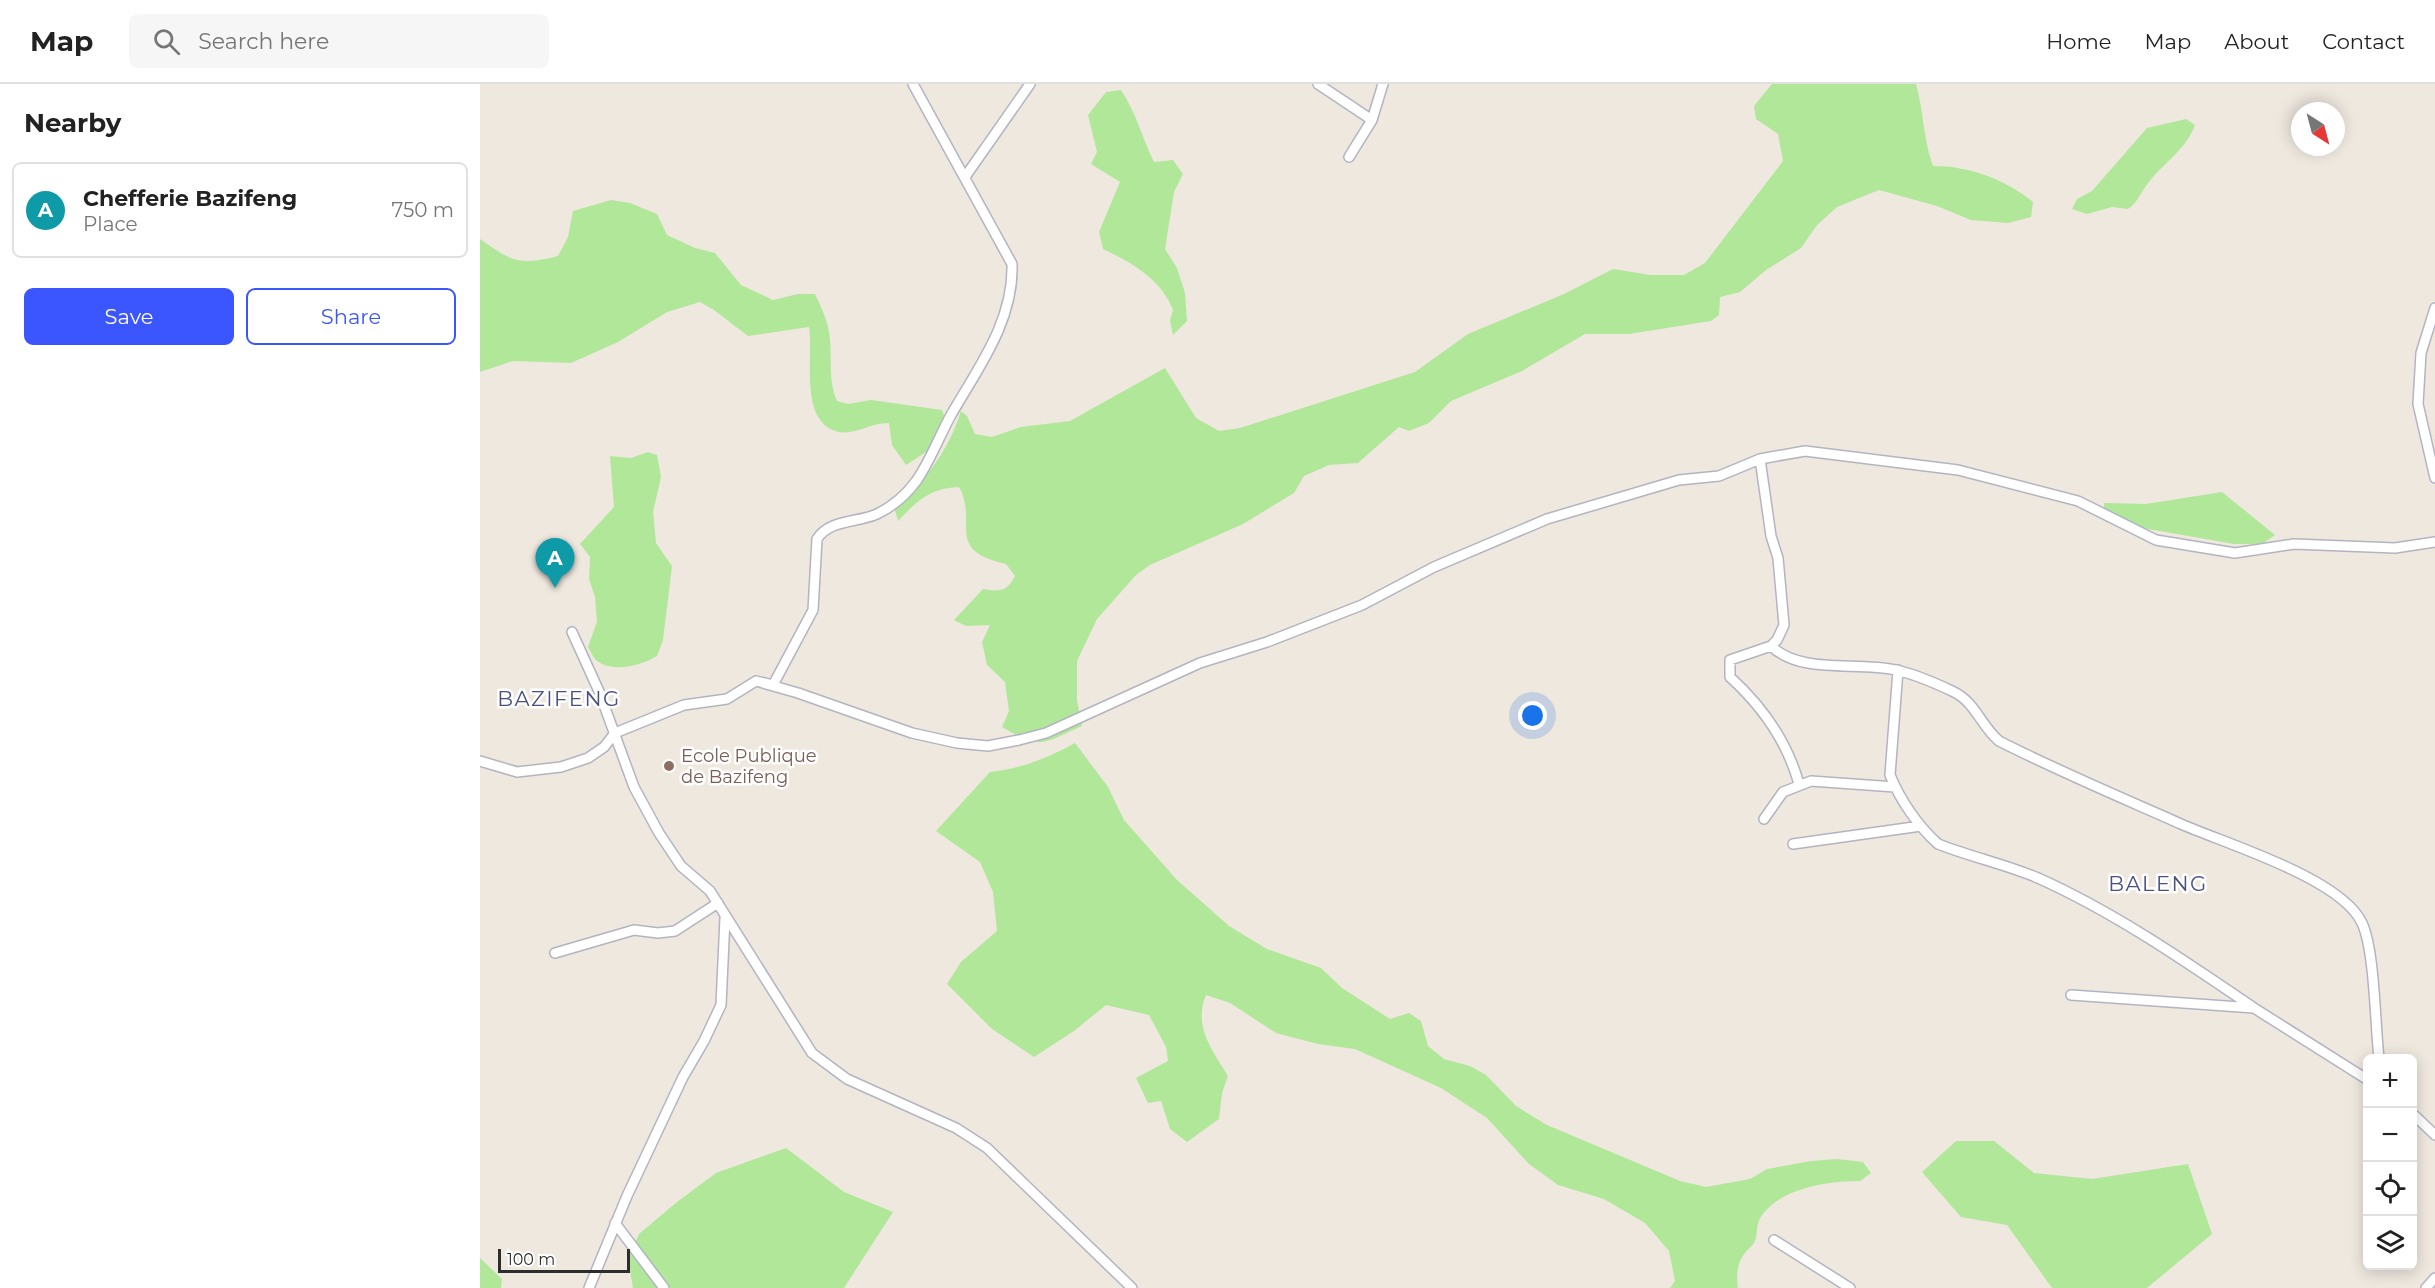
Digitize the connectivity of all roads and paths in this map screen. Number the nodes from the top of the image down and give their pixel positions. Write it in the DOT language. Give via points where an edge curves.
graph roads {
  1 [pos="913,84"];
  2 [pos="1030,84"];
  3 [pos="1318,84"];
  4 [pos="1383,84"];
  5 [pos="1372,120"];
  6 [pos="1349,157"];
  7 [pos="965,177"];
  8 [pos="2435,308"];
  9 [pos="1760,459"];
  10 [pos="2435,478"];
  11 [pos="2435,542"];
  12 [pos="572,632"];
  13 [pos="1771,646"];
  14 [pos="1898,670"];
  15 [pos="756,681"];
  16 [pos="615,733"];
  17 [pos="480,761"];
  18 [pos="1798,784"];
  19 [pos="1895,787"];
  20 [pos="1764,819"];
  21 [pos="1921,826"];
  22 [pos="1793,844"];
  23 [pos="718,903"];
  24 [pos="726,918"];
  25 [pos="555,953"];
  26 [pos="2071,995"];
  27 [pos="2253,1008"];
  28 [pos="2379,1054"];
  29 [pos="2363,1077"];
  30 [pos="2417,1118"];
  31 [pos="2435,1135"];
  32 [pos="615,1223"];
  33 [pos="1774,1240"];
  34 [pos="2435,1278"];
  35 [pos="589,1288"];
  36 [pos="663,1288"];
  37 [pos="1132,1288"];
  38 [pos="1850,1288"];
  39 [pos="2426,1288"];
  1 -- 7 [label="street"];
  2 -- 7 [label="street"];
  3 -- 5 [label="street"];
  4 -- 5 [label="street"];
  5 -- 6 [label="street"];
  7 -- 15 [label="street" via="1012,264 1013,287 1006,313 940,442 904,497 876,514 831,526 817,539 814,596 808,622 773,685"];
  8 -- 10 [label="street" via="2421,353 2418,404"];
  9 -- 11 [label="street" via="1805,451 1958,470 2078,501 2156,540 2235,553 2294,544 2395,548"];
  9 -- 13 [label="street" via="1778,558 1784,625"];
  9 -- 15 [label="street" via="1719,476 1679,480 1547,519 1434,567 1362,604 1267,642 1200,663 1046,733 1019,740 988,746 912,733"];
  12 -- 16 [label="street"];
  13 -- 14 [label="street" via="1788,659"];
  13 -- 18 [label="street" via="1730,660 1730,677 1770,721 1791,757"];
  14 -- 19 [label="street" via="1890,775"];
  14 -- 28 [label="street" via="1970,701 1999,741 2062,772 2238,846 2312,881 2346,903 2363,925 2368,945"];
  15 -- 16 [label="street" via="727,699 684,705"];
  16 -- 17 [label="street" via="588,758 561,767 517,772"];
  16 -- 23 [label="street" via="634,787 659,833 681,866"];
  18 -- 19 [label="street" via="1811,781"];
  18 -- 20 [label="street" via="1783,792"];
  19 -- 21 [label="street"];
  21 -- 22 [label="street"];
  21 -- 27 [label="street" via="1938,844 2037,878 2083,901"];
  23 -- 24 [label="street"];
  23 -- 25 [label="street" via="675,931 634,930"];
  24 -- 32 [label="street" via="721,1005"];
  24 -- 37 [label="street" via="798,1035 824,1064 847,1079 956,1128 987,1148"];
  26 -- 27 [label="street"];
  27 -- 29 [label="street"];
  30 -- 31 [label="street"];
  32 -- 35 [label="street"];
  32 -- 36 [label="street"];
  33 -- 38 [label="street"];
  34 -- 39 [label="street"];
}
